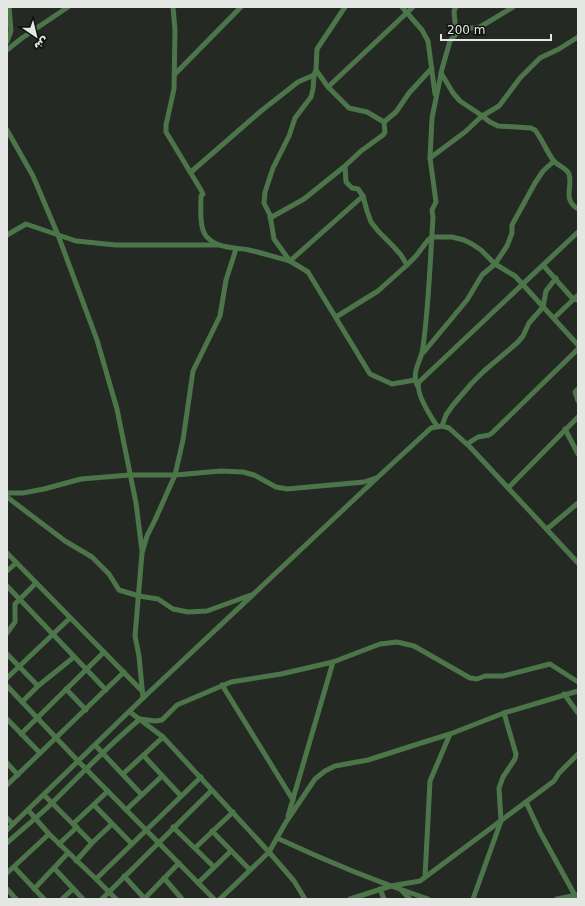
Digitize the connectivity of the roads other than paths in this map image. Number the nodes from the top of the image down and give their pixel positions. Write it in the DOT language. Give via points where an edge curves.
graph roads {
  1 [pos="9,7"];
  2 [pos="68,7"];
  3 [pos="173,7"];
  4 [pos="242,7"];
  5 [pos="345,7"];
  6 [pos="402,7"];
  7 [pos="413,7"];
  8 [pos="456,7"];
  9 [pos="513,7"];
  10 [pos="407,13"];
  11 [pos="456,34"];
  12 [pos="578,37"];
  13 [pos="7,42"];
  14 [pos="7,50"];
  15 [pos="432,68"];
  16 [pos="315,72"];
  17 [pos="441,73"];
  18 [pos="175,74"];
  19 [pos="328,87"];
  20 [pos="435,100"];
  21 [pos="482,116"];
  22 [pos="384,122"];
  23 [pos="7,130"];
  24 [pos="430,158"];
  25 [pos="554,161"];
  26 [pos="345,166"];
  27 [pos="191,172"];
  28 [pos="363,196"];
  29 [pos="578,209"];
  30 [pos="270,218"];
  31 [pos="578,232"];
  32 [pos="7,235"];
  33 [pos="58,235"];
  34 [pos="432,237"];
  35 [pos="218,245"];
  36 [pos="236,249"];
  37 [pos="290,261"];
  38 [pos="495,264"];
  39 [pos="543,265"];
  40 [pos="407,266"];
  41 [pos="556,278"];
  42 [pos="523,284"];
  43 [pos="578,295"];
  44 [pos="576,299"];
  45 [pos="543,307"];
  46 [pos="336,317"];
  47 [pos="554,318"];
  48 [pos="578,345"];
  49 [pos="578,349"];
  50 [pos="420,356"];
  51 [pos="416,383"];
  52 [pos="578,389"];
  53 [pos="578,401"];
  54 [pos="578,417"];
  55 [pos="439,426"];
  56 [pos="565,429"];
  57 [pos="466,444"];
  58 [pos="578,454"];
  59 [pos="130,475"];
  60 [pos="175,475"];
  61 [pos="379,476"];
  62 [pos="508,488"];
  63 [pos="7,493"];
  64 [pos="7,497"];
  65 [pos="578,503"];
  66 [pos="547,529"];
  67 [pos="7,553"];
  68 [pos="142,553"];
  69 [pos="16,563"];
  70 [pos="578,563"];
  71 [pos="7,571"];
  72 [pos="36,583"];
  73 [pos="7,586"];
  74 [pos="254,594"];
  75 [pos="139,596"];
  76 [pos="20,599"];
  77 [pos="70,618"];
  78 [pos="8,631"];
  79 [pos="53,634"];
  80 [pos="104,652"];
  81 [pos="7,654"];
  82 [pos="74,657"];
  83 [pos="334,662"];
  84 [pos="19,667"];
  85 [pos="87,670"];
  86 [pos="124,672"];
  87 [pos="7,678"];
  88 [pos="578,682"];
  89 [pos="222,685"];
  90 [pos="7,686"];
  91 [pos="38,686"];
  92 [pos="66,689"];
  93 [pos="106,690"];
  94 [pos="578,690"];
  95 [pos="142,692"];
  96 [pos="564,694"];
  97 [pos="143,698"];
  98 [pos="22,702"];
  99 [pos="86,710"];
  100 [pos="130,712"];
  101 [pos="504,713"];
  102 [pos="578,713"];
  103 [pos="37,718"];
  104 [pos="7,719"];
  105 [pos="140,719"];
  106 [pos="21,734"];
  107 [pos="450,734"];
  108 [pos="163,737"];
  109 [pos="56,738"];
  110 [pos="95,745"];
  111 [pos="40,753"];
  112 [pos="103,753"];
  113 [pos="578,754"];
  114 [pos="144,756"];
  115 [pos="78,762"];
  116 [pos="7,763"];
  117 [pos="86,769"];
  118 [pos="18,774"];
  119 [pos="123,774"];
  120 [pos="162,776"];
  121 [pos="201,777"];
  122 [pos="7,785"];
  123 [pos="108,791"];
  124 [pos="211,791"];
  125 [pos="44,794"];
  126 [pos="142,795"];
  127 [pos="181,796"];
  128 [pos="293,800"];
  129 [pos="526,802"];
  130 [pos="52,803"];
  131 [pos="94,805"];
  132 [pos="28,810"];
  133 [pos="126,810"];
  134 [pos="233,812"];
  135 [pos="7,818"];
  136 [pos="35,818"];
  137 [pos="502,821"];
  138 [pos="286,822"];
  139 [pos="13,824"];
  140 [pos="112,824"];
  141 [pos="75,826"];
  142 [pos="173,828"];
  143 [pos="7,830"];
  144 [pos="146,830"];
  145 [pos="212,830"];
  146 [pos="49,834"];
  147 [pos="277,838"];
  148 [pos="8,839"];
  149 [pos="158,842"];
  150 [pos="92,843"];
  151 [pos="59,844"];
  152 [pos="132,844"];
  153 [pos="195,848"];
  154 [pos="231,851"];
  155 [pos="269,852"];
  156 [pos="68,853"];
  157 [pos="76,861"];
  158 [pos="179,863"];
  159 [pos="14,867"];
  160 [pos="214,867"];
  161 [pos="54,868"];
  162 [pos="250,870"];
  163 [pos="7,874"];
  164 [pos="124,876"];
  165 [pos="425,877"];
  166 [pos="164,878"];
  167 [pos="96,879"];
  168 [pos="198,883"];
  169 [pos="391,886"];
  170 [pos="34,888"];
  171 [pos="73,889"];
  172 [pos="380,889"];
  173 [pos="400,889"];
  174 [pos="7,890"];
  175 [pos="109,892"];
  176 [pos="577,896"];
  177 [pos="354,898"];
  178 [pos="16,899"];
  179 [pos="44,899"];
  180 [pos="62,899"];
  181 [pos="83,899"];
  182 [pos="102,899"];
  183 [pos="116,899"];
  184 [pos="145,899"];
  185 [pos="182,899"];
  186 [pos="214,899"];
  187 [pos="220,899"];
  188 [pos="306,899"];
  189 [pos="384,899"];
  190 [pos="410,899"];
  191 [pos="428,899"];
  192 [pos="473,899"];
  193 [pos="557,899"];
  1 -- 13 [label="street" via="10,31"];
  2 -- 14 [label="street"];
  3 -- 18 [label="street"];
  4 -- 18 [label="street"];
  5 -- 16 [label="street" via="317,49"];
  6 -- 10 [label="street"];
  7 -- 10 [label="street"];
  8 -- 11 [label="street"];
  9 -- 11 [label="street" via="480,27 464,29"];
  10 -- 15 [label="street" via="425,34"];
  10 -- 19 [label="street"];
  11 -- 17 [label="street" via="450,41"];
  12 -- 21 [label="street" via="559,50 540,58 520,78 499,106"];
  15 -- 20 [label="street"];
  15 -- 22 [label="street" via="396,112"];
  16 -- 19 [label="street"];
  16 -- 27 [label="street" via="260,111"];
  16 -- 30 [label="street" via="311,97 295,118 265,192 264,203"];
  17 -- 20 [label="street"];
  17 -- 21 [label="street" via="460,101"];
  18 -- 27 [label="street" via="166,132"];
  19 -- 22 [label="street" via="349,108 366,112"];
  20 -- 24 [label="street"];
  21 -- 24 [label="street"];
  21 -- 25 [label="street" via="498,126 535,130"];
  22 -- 26 [label="street" via="383,135"];
  23 -- 33 [label="street" via="33,176"];
  24 -- 34 [label="street" via="436,202 432,210"];
  25 -- 29 [label="street" via="568,172 570,200"];
  25 -- 38 [label="street" via="534,183 512,225 507,246"];
  26 -- 28 [label="street" via="346,182 352,188 358,189"];
  26 -- 30 [label="street" via="304,199"];
  27 -- 35 [label="street" via="203,194 200,196 201,222 205,235"];
  28 -- 37 [label="street"];
  28 -- 40 [label="street" via="371,222 401,255"];
  30 -- 37 [label="street" via="273,237"];
  31 -- 39 [label="street"];
  32 -- 33 [label="street" via="26,224"];
  33 -- 35 [label="street" via="76,241 116,245"];
  33 -- 59 [label="street" via="97,340 117,409"];
  34 -- 38 [label="street" via="464,240 481,250"];
  34 -- 40 [label="street"];
  34 -- 50 [label="street" via="428,302 423,350"];
  35 -- 36 [label="street"];
  36 -- 37 [label="street" via="247,249"];
  36 -- 60 [label="street" via="226,280 220,316 193,371"];
  37 -- 46 [label="street" via="308,272"];
  38 -- 42 [label="street"];
  38 -- 50 [label="street" via="482,275 467,300"];
  39 -- 41 [label="street"];
  39 -- 42 [label="street"];
  40 -- 46 [label="street" via="378,291"];
  41 -- 44 [label="street"];
  41 -- 45 [label="street" via="546,291"];
  42 -- 45 [label="street"];
  42 -- 51 [label="street"];
  43 -- 44 [label="street"];
  44 -- 47 [label="street"];
  45 -- 47 [label="street"];
  45 -- 55 [label="street" via="529,323 520,340 484,371 453,405"];
  46 -- 51 [label="street" via="370,374 392,384"];
  47 -- 48 [label="street"];
  49 -- 57 [label="street" via="489,436 478,437"];
  50 -- 51 [label="street" via="416,366"];
  51 -- 55 [label="street" via="421,397"];
  52 -- 53 [label="street" via="575,392"];
  54 -- 56 [label="street"];
  55 -- 57 [label="street" via="449,428"];
  55 -- 61 [label="street" via="431,428"];
  56 -- 58 [label="street"];
  56 -- 62 [label="street"];
  57 -- 62 [label="street"];
  59 -- 60 [label="street"];
  59 -- 63 [label="street" via="81,479 30,492"];
  59 -- 68 [label="street"];
  60 -- 61 [label="street" via="243,472 286,489 364,482"];
  60 -- 68 [label="street" via="147,536"];
  61 -- 74 [label="street"];
  62 -- 66 [label="street"];
  64 -- 75 [label="street" via="65,541 92,557 109,574 119,590"];
  65 -- 66 [label="street"];
  66 -- 70 [label="street"];
  67 -- 69 [label="street"];
  68 -- 75 [label="street"];
  69 -- 71 [label="street"];
  69 -- 72 [label="street"];
  72 -- 76 [label="street"];
  72 -- 77 [label="street"];
  73 -- 76 [label="street"];
  74 -- 75 [label="street" via="207,611 188,612 173,609 158,599"];
  74 -- 97 [label="street"];
  75 -- 95 [label="street" via="135,636"];
  76 -- 78 [label="street" via="15,604 15,622"];
  76 -- 79 [label="street"];
  77 -- 79 [label="street"];
  77 -- 80 [label="street"];
  79 -- 82 [label="street"];
  79 -- 84 [label="street"];
  80 -- 85 [label="street"];
  80 -- 86 [label="street"];
  81 -- 84 [label="street"];
  82 -- 85 [label="street"];
  82 -- 91 [label="street"];
  83 -- 88 [label="street" via="380,644 397,642 414,646 470,678 503,676 550,664"];
  83 -- 89 [label="street"];
  83 -- 128 [label="street"];
  84 -- 87 [label="street"];
  84 -- 91 [label="street"];
  85 -- 92 [label="street"];
  85 -- 93 [label="street"];
  86 -- 93 [label="street"];
  86 -- 95 [label="street"];
  89 -- 105 [label="street" via="177,705 162,720"];
  89 -- 128 [label="street"];
  90 -- 98 [label="street"];
  91 -- 98 [label="street"];
  92 -- 99 [label="street"];
  92 -- 103 [label="street"];
  93 -- 99 [label="street"];
  94 -- 96 [label="street"];
  95 -- 97 [label="street"];
  96 -- 101 [label="street"];
  96 -- 102 [label="street"];
  97 -- 100 [label="street"];
  98 -- 103 [label="street"];
  99 -- 109 [label="street"];
  100 -- 105 [label="street"];
  100 -- 110 [label="street"];
  101 -- 107 [label="street"];
  101 -- 137 [label="street" via="516,754 499,788"];
  103 -- 106 [label="street"];
  103 -- 109 [label="street"];
  104 -- 106 [label="street"];
  105 -- 108 [label="street"];
  105 -- 112 [label="street" via="117,737"];
  106 -- 111 [label="street"];
  107 -- 138 [label="street" via="325,771 315,779"];
  107 -- 165 [label="street" via="430,781"];
  108 -- 114 [label="street"];
  108 -- 121 [label="street"];
  109 -- 111 [label="street"];
  109 -- 115 [label="street"];
  110 -- 112 [label="street"];
  110 -- 115 [label="street"];
  111 -- 118 [label="street"];
  112 -- 117 [label="street"];
  112 -- 119 [label="street"];
  113 -- 129 [label="street" via="554,781"];
  114 -- 119 [label="street"];
  114 -- 120 [label="street"];
  115 -- 117 [label="street"];
  115 -- 125 [label="street"];
  116 -- 118 [label="street"];
  117 -- 123 [label="street"];
  117 -- 130 [label="street"];
  118 -- 122 [label="street"];
  119 -- 126 [label="street"];
  120 -- 126 [label="street"];
  120 -- 127 [label="street"];
  121 -- 124 [label="street"];
  121 -- 127 [label="street"];
  123 -- 131 [label="street"];
  123 -- 133 [label="street"];
  124 -- 134 [label="street"];
  124 -- 142 [label="street"];
  125 -- 130 [label="street"];
  125 -- 132 [label="street"];
  126 -- 133 [label="street"];
  127 -- 144 [label="street"];
  128 -- 138 [label="street"];
  129 -- 137 [label="street"];
  129 -- 176 [label="street" via="540,832"];
  130 -- 136 [label="street"];
  130 -- 141 [label="street"];
  131 -- 140 [label="street"];
  131 -- 141 [label="street"];
  132 -- 136 [label="street"];
  132 -- 139 [label="street"];
  133 -- 144 [label="street"];
  134 -- 145 [label="street"];
  134 -- 155 [label="street"];
  135 -- 139 [label="street"];
  136 -- 146 [label="street"];
  136 -- 148 [label="street"];
  137 -- 165 [label="street"];
  137 -- 192 [label="street"];
  138 -- 147 [label="street"];
  139 -- 143 [label="street"];
  140 -- 150 [label="street"];
  140 -- 152 [label="street"];
  141 -- 150 [label="street"];
  141 -- 151 [label="street"];
  142 -- 149 [label="street"];
  142 -- 153 [label="street"];
  144 -- 149 [label="street"];
  144 -- 152 [label="street"];
  145 -- 153 [label="street"];
  145 -- 154 [label="street"];
  146 -- 151 [label="street"];
  146 -- 159 [label="street"];
  147 -- 155 [label="street"];
  147 -- 169 [label="street"];
  149 -- 158 [label="street"];
  149 -- 164 [label="street"];
  150 -- 157 [label="street"];
  151 -- 156 [label="street"];
  152 -- 167 [label="street"];
  153 -- 160 [label="street"];
  154 -- 160 [label="street"];
  154 -- 162 [label="street"];
  155 -- 162 [label="street"];
  155 -- 188 [label="street"];
  156 -- 157 [label="street"];
  156 -- 161 [label="street"];
  157 -- 167 [label="street"];
  158 -- 166 [label="street"];
  158 -- 168 [label="street"];
  159 -- 163 [label="street"];
  159 -- 170 [label="street"];
  160 -- 168 [label="street"];
  161 -- 170 [label="street"];
  161 -- 171 [label="street"];
  162 -- 187 [label="street"];
  164 -- 175 [label="street"];
  164 -- 184 [label="street"];
  165 -- 169 [label="street" via="411,884"];
  166 -- 184 [label="street"];
  166 -- 185 [label="street"];
  167 -- 175 [label="street"];
  168 -- 186 [label="street"];
  169 -- 172 [label="street"];
  169 -- 173 [label="street"];
  170 -- 179 [label="street"];
  171 -- 180 [label="street"];
  171 -- 181 [label="street"];
  172 -- 177 [label="street"];
  172 -- 189 [label="street"];
  173 -- 190 [label="street"];
  173 -- 191 [label="street"];
  174 -- 178 [label="street"];
  175 -- 182 [label="street"];
  175 -- 183 [label="street"];
  176 -- 193 [label="street"];
}
